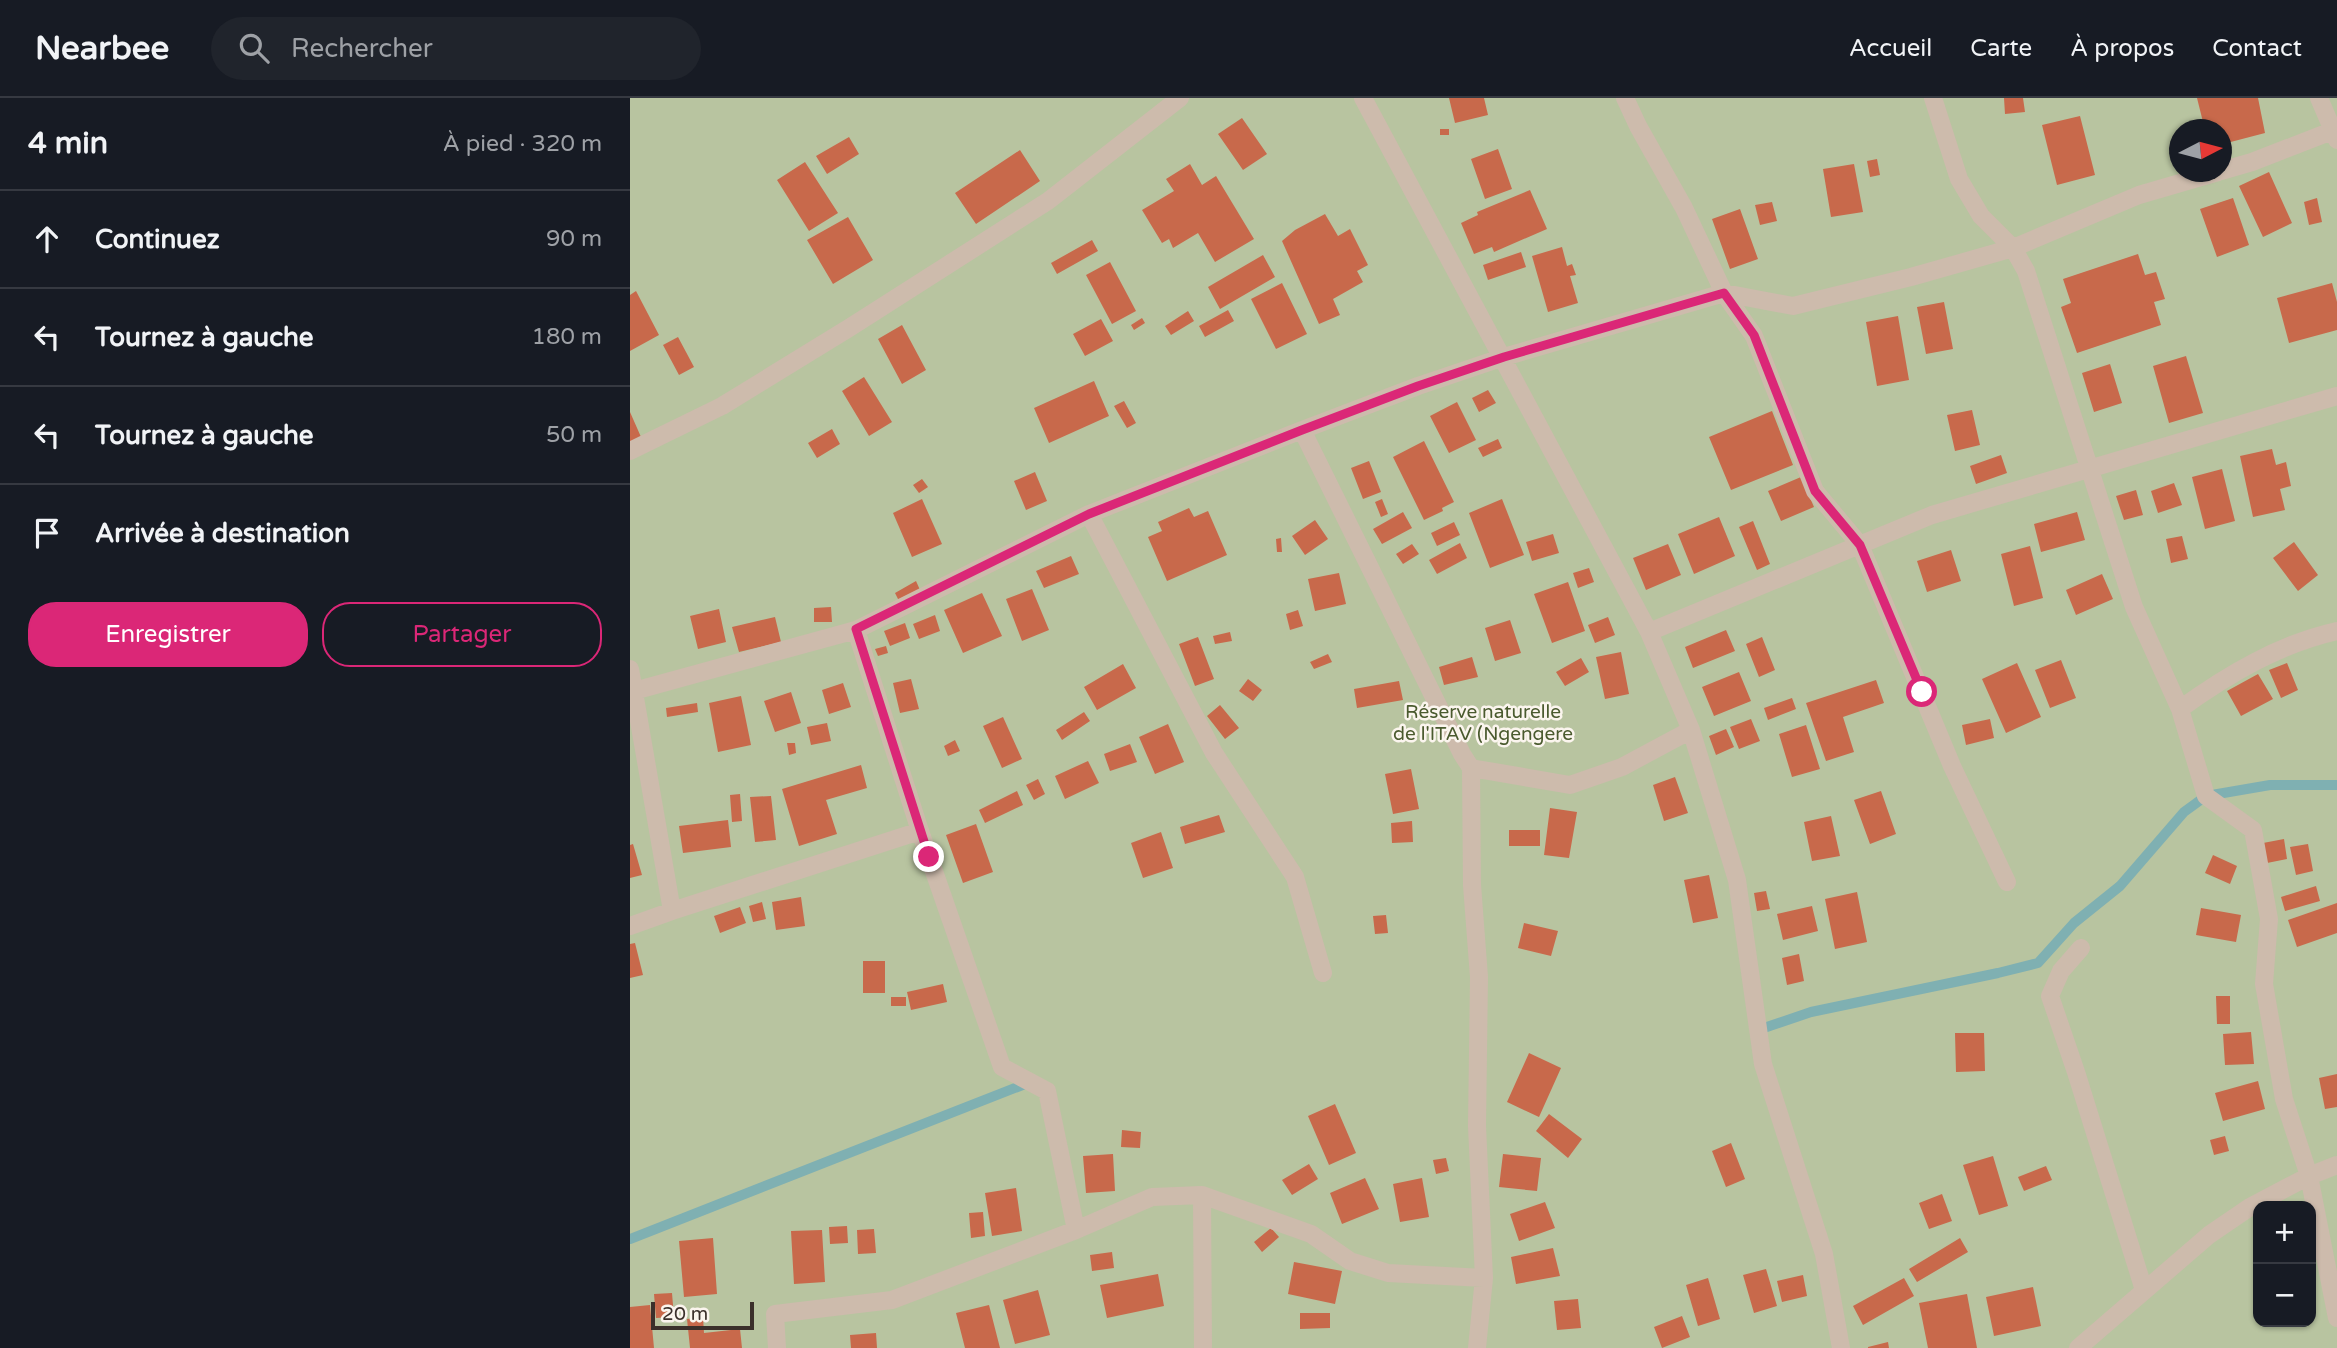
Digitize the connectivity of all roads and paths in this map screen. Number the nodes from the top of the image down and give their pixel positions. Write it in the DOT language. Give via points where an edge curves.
graph roads {
  1 [pos="1180,98"];
  2 [pos="1363,98"];
  3 [pos="1625,98"];
  4 [pos="1933,98"];
  5 [pos="2319,98"];
  6 [pos="2336,133"];
  7 [pos="2232,167"];
  8 [pos="2183,182"];
  9 [pos="2014,248"];
  10 [pos="1724,293"];
  11 [pos="1504,357"];
  12 [pos="2337,396"];
  13 [pos="1302,430"];
  14 [pos="630,451"];
  15 [pos="2091,470"];
  16 [pos="1089,514"];
  17 [pos="1860,545"];
  18 [pos="856,629"];
  19 [pos="2337,631"];
  20 [pos="1649,632"];
  21 [pos="630,669"];
  22 [pos="632,692"];
  23 [pos="2180,709"];
  24 [pos="1691,730"];
  25 [pos="1471,768"];
  26 [pos="920,831"];
  27 [pos="2007,882"];
  28 [pos="672,911"];
  29 [pos="630,926"];
  30 [pos="2081,948"];
  31 [pos="1323,973"];
  32 [pos="2337,1166"];
  33 [pos="2309,1176"];
  34 [pos="1202,1195"];
  35 [pos="1076,1230"];
  36 [pos="1484,1278"];
  37 [pos="2144,1290"];
  38 [pos="2337,1318"];
  39 [pos="778,1348"];
  40 [pos="1203,1348"];
  41 [pos="1477,1348"];
  42 [pos="1841,1348"];
  43 [pos="2078,1348"];
  1 -- 14 [label="street" via="1048,201 722,406"];
  2 -- 11 [label="street"];
  3 -- 10 [label="street"];
  4 -- 9 [label="street" via="1959,179 1981,216"];
  5 -- 6 [label="street"];
  6 -- 7 [label="street"];
  8 -- 9 [label="street" via="2139,195"];
  9 -- 10 [label="street" via="1793,306"];
  9 -- 15 [label="street" via="2026,271"];
  10 -- 11 [label="street"];
  10 -- 17 [label="street" via="1754,335 1815,491"];
  11 -- 13 [label="street"];
  11 -- 20 [label="street"];
  12 -- 15 [label="street"];
  13 -- 16 [label="street"];
  13 -- 25 [label="street"];
  15 -- 17 [label="street" via="1932,515"];
  15 -- 23 [label="street" via="2134,607"];
  16 -- 18 [label="street"];
  16 -- 31 [label="street" via="1214,752 1295,877"];
  17 -- 20 [label="street"];
  17 -- 27 [label="street" via="1952,766"];
  18 -- 22 [label="street"];
  18 -- 26 [label="street"];
  19 -- 23 [label="street" via="2269,654 2215,683"];
  20 -- 24 [label="street"];
  21 -- 22 [label="street"];
  22 -- 28 [label="street"];
  23 -- 33 [label="street" via="2206,796 2253,830 2269,919 2264,984 2284,1099"];
  24 -- 25 [label="street" via="1622,767 1570,785"];
  24 -- 42 [label="street" via="1737,880 1763,1064 1824,1254"];
  25 -- 36 [label="street"];
  26 -- 28 [label="street"];
  26 -- 35 [label="street" via="1002,1067 1047,1091"];
  28 -- 29 [label="street"];
  30 -- 37 [label="street" via="2061,971 2050,996"];
  32 -- 33 [label="street"];
  33 -- 37 [label="street" via="2209,1235"];
  33 -- 38 [label="street"];
  34 -- 35 [label="street" via="1152,1197"];
  34 -- 36 [label="street" via="1311,1234 1350,1261 1388,1273"];
  34 -- 40 [label="street"];
  35 -- 39 [label="street" via="892,1300 775,1314"];
  36 -- 41 [label="street"];
  37 -- 43 [label="street"];
}
